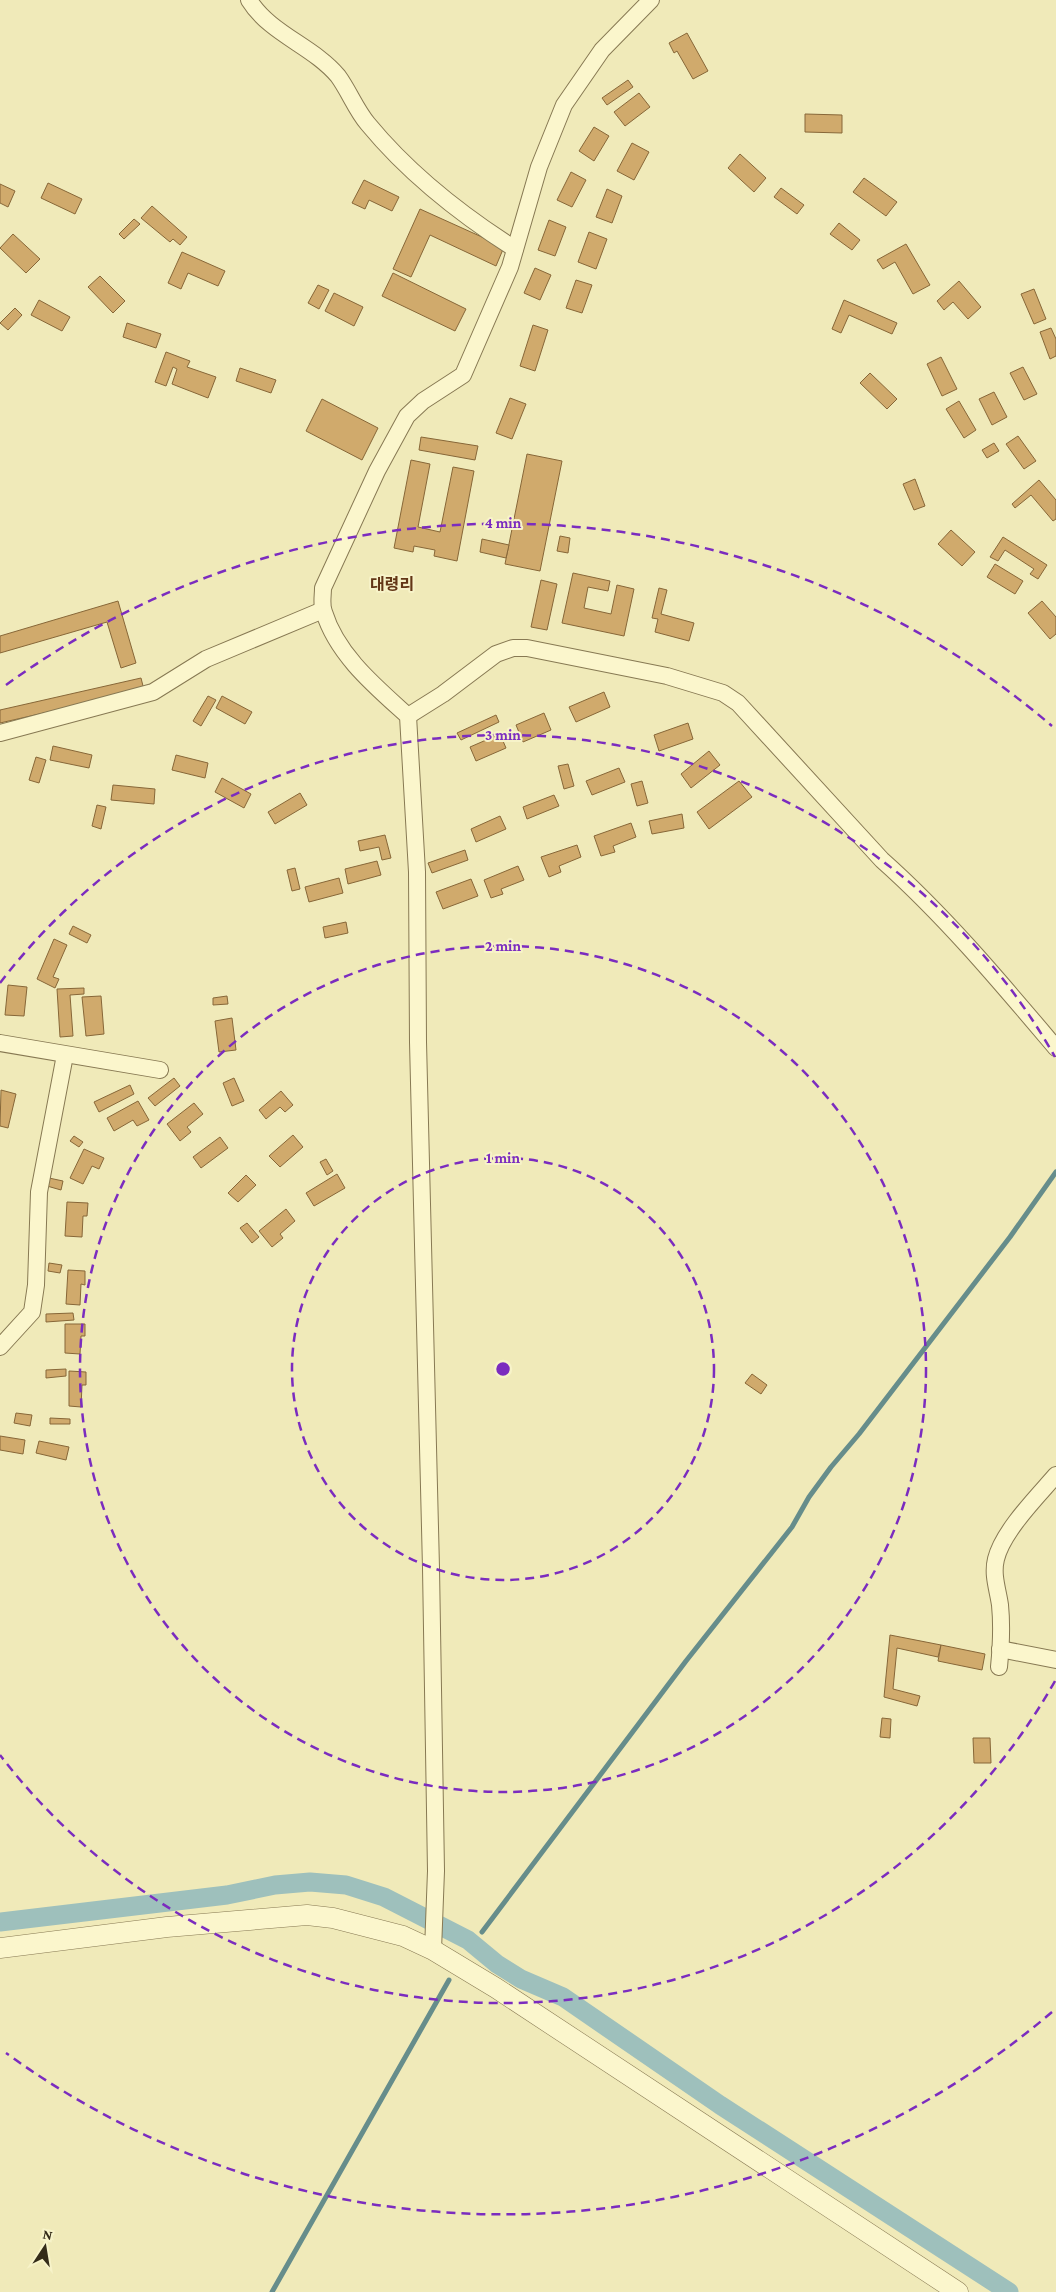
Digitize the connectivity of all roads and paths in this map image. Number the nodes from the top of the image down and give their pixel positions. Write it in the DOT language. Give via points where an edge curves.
graph roads {
  1 [pos="249,0"];
  2 [pos="651,0"];
  3 [pos="515,249"];
  4 [pos="323,610"];
  5 [pos="408,716"];
  6 [pos="0,733"];
  7 [pos="0,1043"];
  8 [pos="1056,1048"];
  9 [pos="65,1056"];
  10 [pos="160,1070"];
  11 [pos="0,1347"];
  12 [pos="1056,1475"];
  13 [pos="1000,1649"];
  14 [pos="1056,1660"];
  15 [pos="1000,1667"];
  16 [pos="434,1944"];
  17 [pos="0,1948"];
  18 [pos="958,2292"];
  1 -- 3 [label="street" via="272,25 338,76 367,123 397,158 469,220"];
  2 -- 3 [label="street" via="602,50 564,104 539,167"];
  3 -- 4 [label="street" via="464,375 423,401 407,416 377,471 323,588"];
  4 -- 5 [label="street" via="331,630 353,663"];
  4 -- 6 [label="street" via="206,659 153,692"];
  5 -- 8 [label="street" via="496,654 513,648 528,648 667,676 724,693 738,703 882,860 979,957"];
  5 -- 16 [label="street" via="417,872 431,1568"];
  7 -- 9 [label="street"];
  9 -- 10 [label="street"];
  9 -- 11 [label="street" via="39,1192 32,1312"];
  12 -- 13 [label="street" via="1020,1518 996,1559"];
  13 -- 14 [label="street"];
  13 -- 15 [label="street"];
  16 -- 17 [label="street" via="358,1923 307,1915 167,1927"];
  16 -- 18 [label="street"];
}
